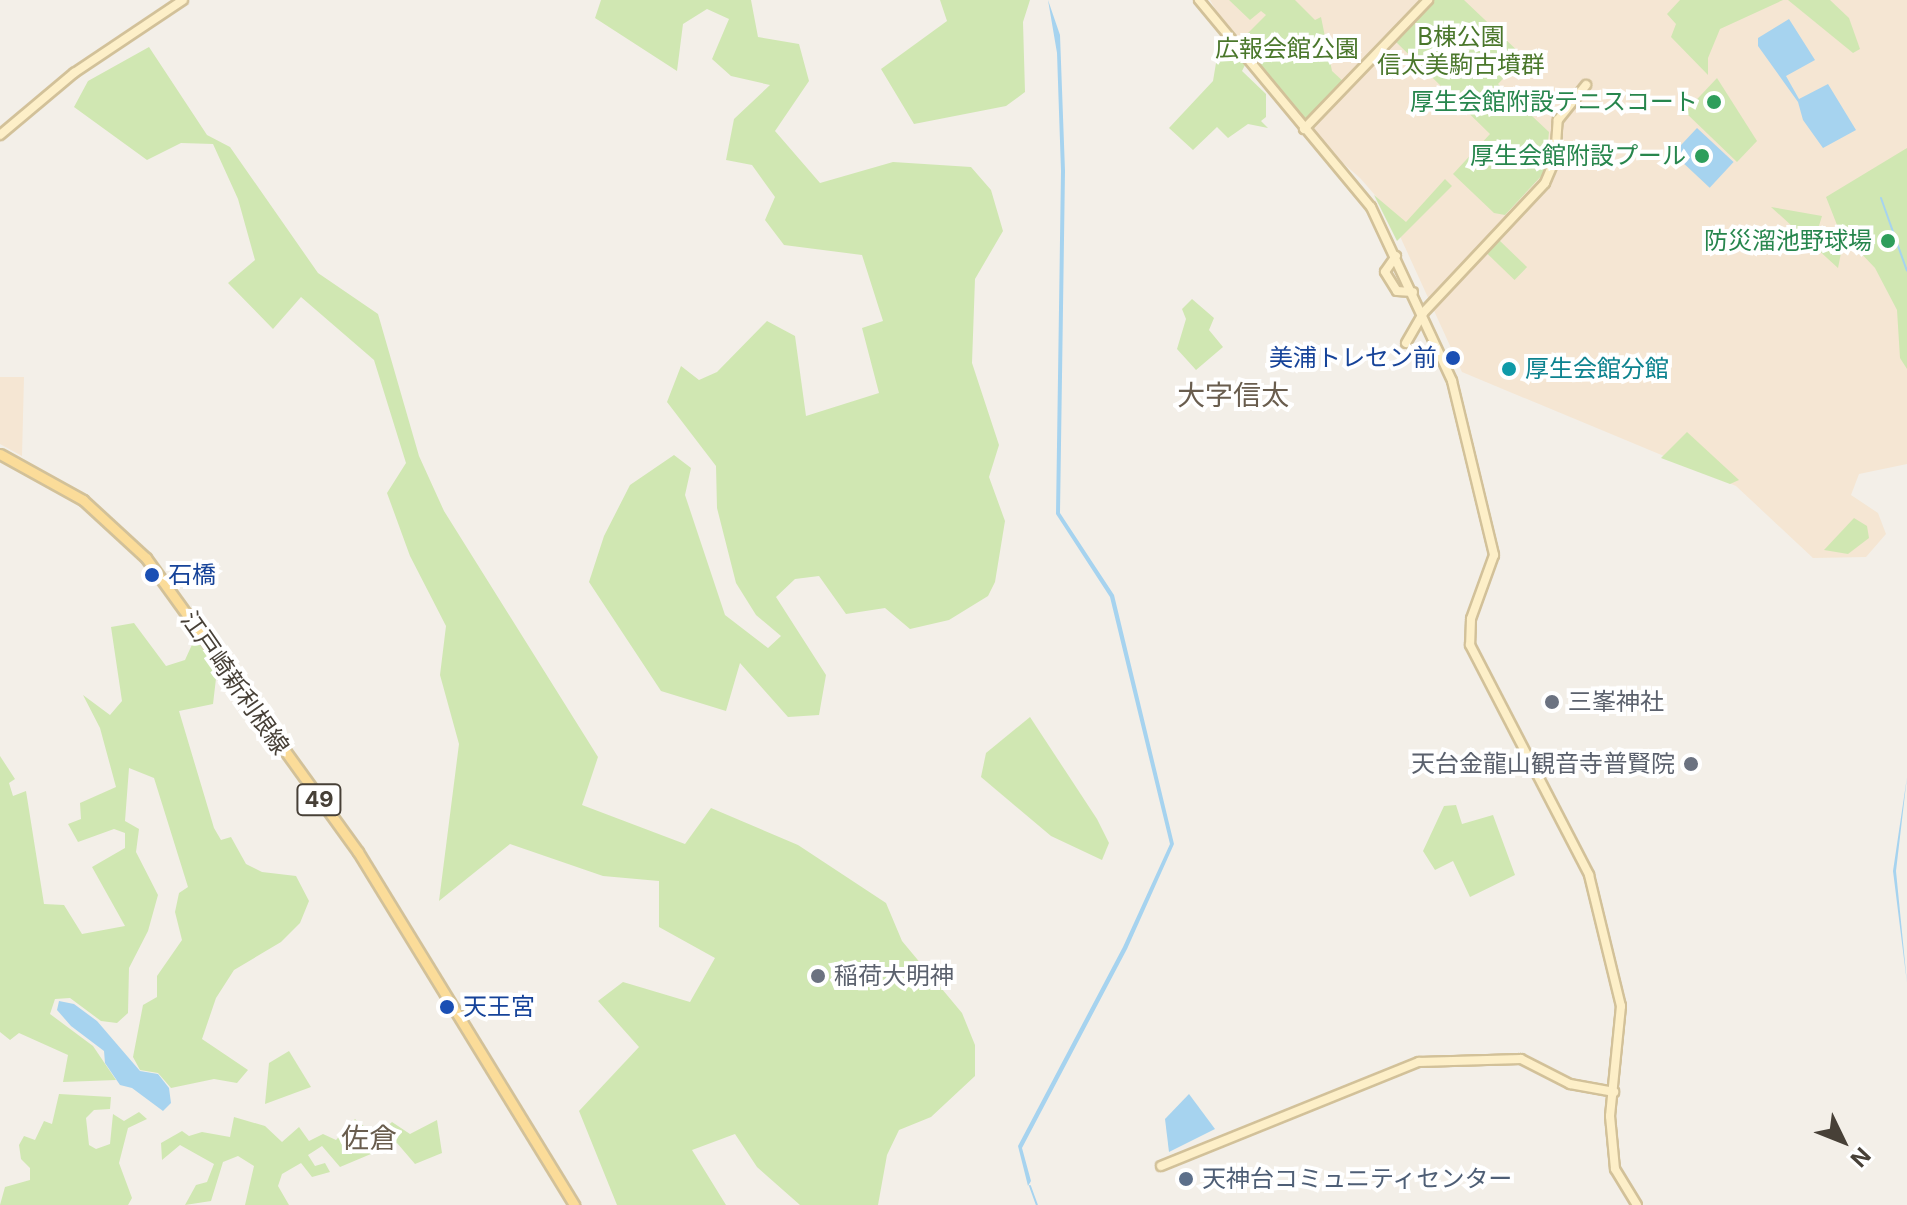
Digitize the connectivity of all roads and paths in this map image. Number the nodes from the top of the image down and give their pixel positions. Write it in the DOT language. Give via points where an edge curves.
graph roads {
  1 [pos="183,0"];
  2 [pos="1199,0"];
  3 [pos="1428,0"];
  4 [pos="1586,85"];
  5 [pos="1304,129"];
  6 [pos="0,135"];
  7 [pos="1396,256"];
  8 [pos="1413,292"];
  9 [pos="1423,313"];
  10 [pos="1406,343"];
  11 [pos="0,454"];
  12 [pos="1614,1092"];
  13 [pos="1161,1166"];
  14 [pos="574,1205"];
  15 [pos="1637,1205"];
  1 -- 6 [label="street" via="74,73"];
  2 -- 5 [label="street"];
  3 -- 5 [label="street"];
  4 -- 9 [label="street" via="1558,120 1555,159 1545,183"];
  5 -- 7 [label="street" via="1361,192"];
  7 -- 8 [label="street"];
  7 -- 8 [label="street" via="1385,272 1397,291"];
  8 -- 9 [label="street"];
  9 -- 10 [label="street"];
  9 -- 12 [label="street" via="1452,381 1492,541 1492,567 1469,632 1473,658 1589,875 1621,1006"];
  11 -- 14 [label="main road, 江戸崎新利根線 / 49" via="83,500 146,558 364,861"];
  12 -- 13 [label="street" via="1570,1084 1521,1059 1419,1062"];
  12 -- 15 [label="street" via="1610,1116 1615,1169"];
}
